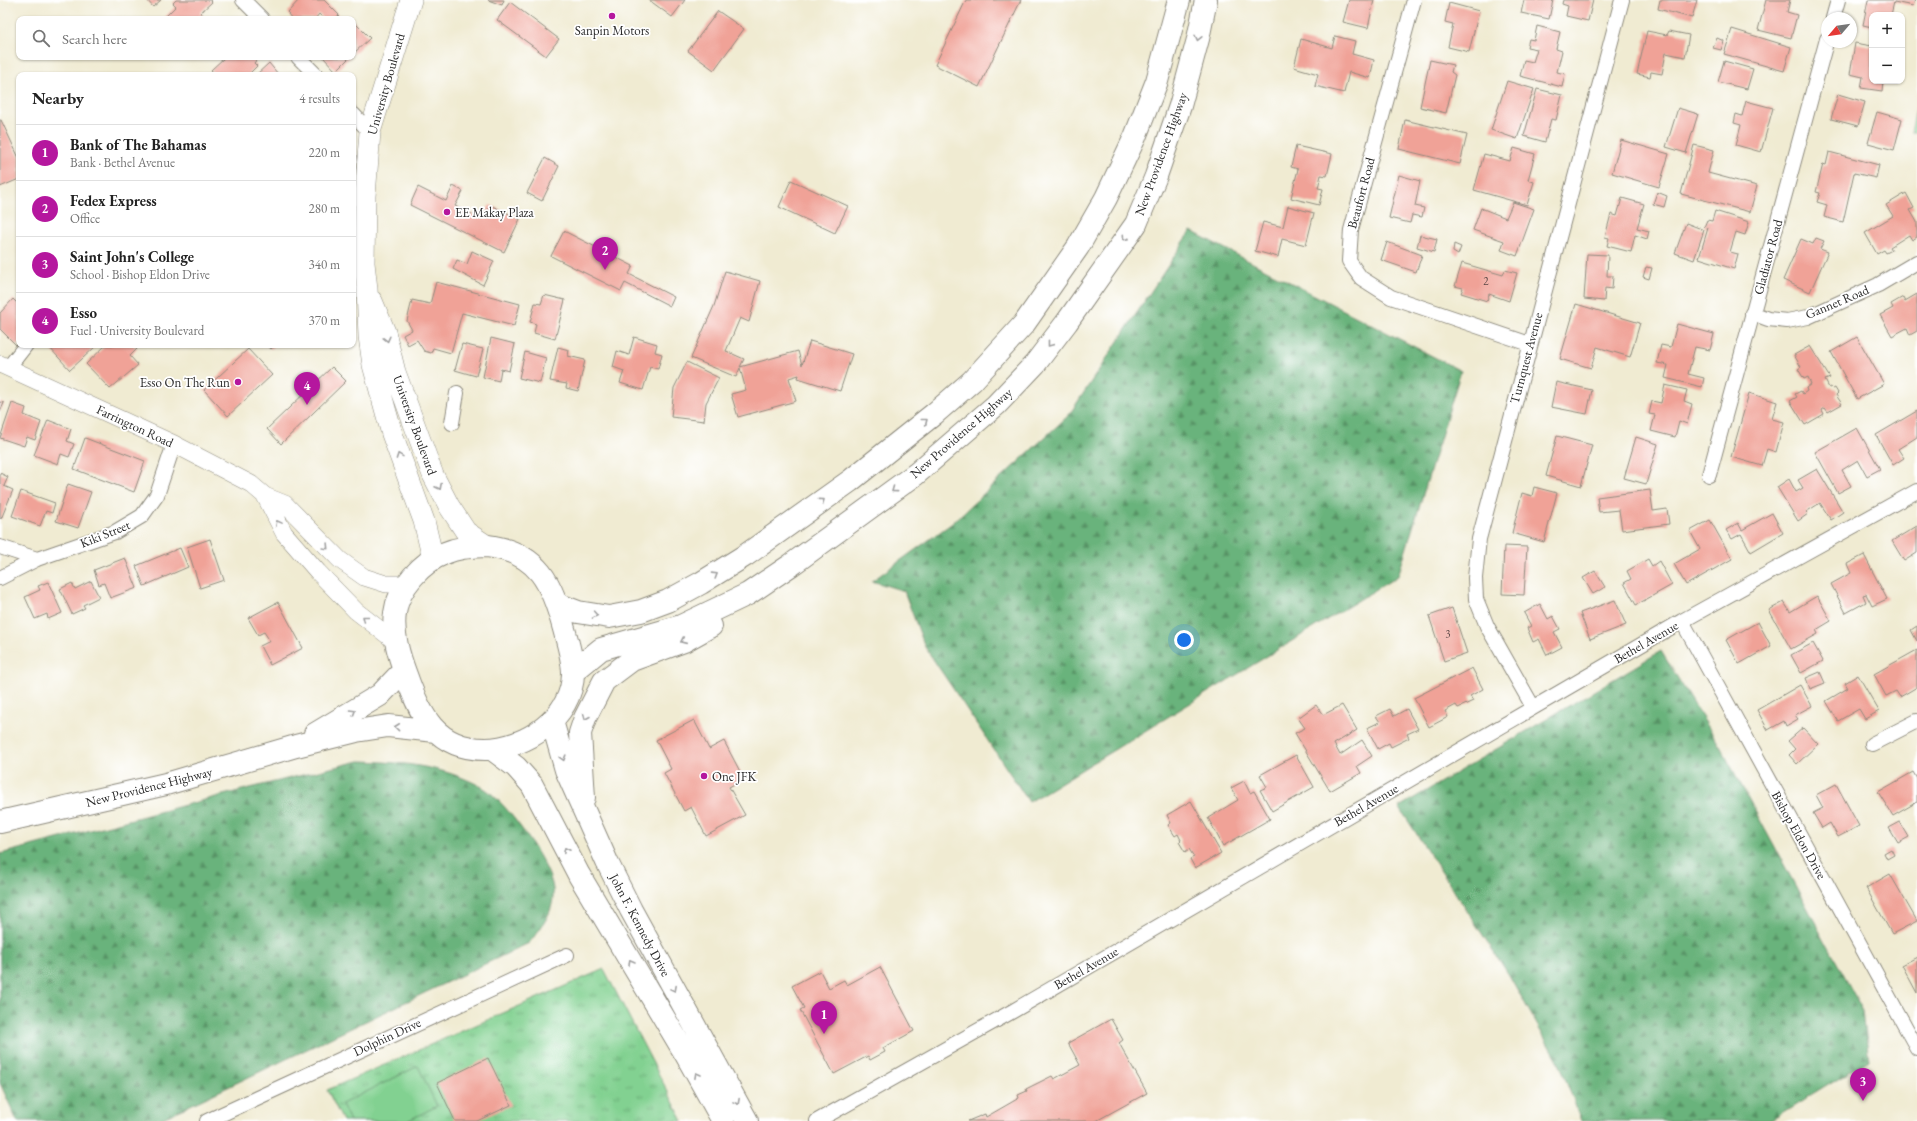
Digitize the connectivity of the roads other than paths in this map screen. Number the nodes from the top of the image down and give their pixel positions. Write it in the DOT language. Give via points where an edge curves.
graph roads {
  1 [pos="243,0"];
  2 [pos="411,0"];
  3 [pos="1179,0"];
  4 [pos="1206,0"];
  5 [pos="1414,0"];
  6 [pos="1622,0"];
  7 [pos="1838,0"];
  8 [pos="1835,12"];
  9 [pos="259,16"];
  10 [pos="1825,48"];
  11 [pos="301,60"];
  12 [pos="313,72"];
  13 [pos="356,117"];
  14 [pos="370,132"];
  15 [pos="1917,262"];
  16 [pos="367,289"];
  17 [pos="1752,313"];
  18 [pos="1530,344"];
  19 [pos="23,348"];
  20 [pos="4,366"];
  21 [pos="458,393"];
  22 [pos="452,423"];
  23 [pos="174,444"];
  24 [pos="1709,475"];
  25 [pos="1917,491"];
  26 [pos="265,496"];
  27 [pos="487,546"];
  28 [pos="0,547"];
  29 [pos="37,559"];
  30 [pos="433,559"];
  31 [pos="0,578"];
  32 [pos="407,584"];
  33 [pos="748,594"];
  34 [pos="557,604"];
  35 [pos="1682,621"];
  36 [pos="396,642"];
  37 [pos="404,670"];
  38 [pos="573,672"];
  39 [pos="1534,707"];
  40 [pos="552,721"];
  41 [pos="1917,721"];
  42 [pos="436,731"];
  43 [pos="1872,744"];
  44 [pos="296,746"];
  45 [pos="492,749"];
  46 [pos="586,818"];
  47 [pos="0,822"];
  48 [pos="566,955"];
  49 [pos="1917,1048"];
  50 [pos="208,1121"];
  51 [pos="723,1121"];
  52 [pos="747,1121"];
  53 [pos="816,1121"];
  1 -- 9 [label="street"];
  2 -- 14 [label="main road, University Boulevard"];
  34 -- 3 [label="highway, one-way" via="578,612 609,617 641,611 681,594 746,555 850,481 972,380 1024,324 1078,248 1106,198 1135,137 1157,81"];
  4 -- 33 [label="highway, New Providence Highway, one-way" via="1180,106 1136,224 1063,328 1035,364 996,406 951,446 916,474"];
  5 -- 18 [label="street, Beaufort Road" via="1351,230 1349,261 1361,278 1391,297"];
  6 -- 18 [label="street, Turnquest Avenue"];
  7 -- 8 [label="street"];
  10 -- 17 [label="street, Gladiator Road"];
  11 -- 12 [label="street"];
  13 -- 14 [label="street"];
  14 -- 16 [label="main road, University Boulevard" via="365,196 364,264"];
  15 -- 17 [label="street, Gannet Road" via="1878,285 1808,317 1787,321 1768,320"];
  16 -- 27 [label="main road, University Boulevard, one-way" via="385,332 395,372 433,474 466,532"];
  30 -- 16 [label="main road, University Boulevard, one-way" via="424,521 392,434 373,365"];
  17 -- 24 [label="street, Gladiator Road"];
  18 -- 39 [label="street, Turnquest Avenue" via="1479,540 1475,578 1476,599 1487,626"];
  19 -- 20 [label="street"];
  20 -- 23 [label="street, Farrington Road"];
  21 -- 22 [label="street"];
  23 -- 26 [label="street, Farrington Road" via="251,484"];
  23 -- 29 [label="street, Kiki Street" via="157,495 142,516 114,532"];
  25 -- 35 [label="street, Bethel Avenue"];
  26 -- 32 [label="street, Farrington Road, one-way" via="285,504 340,560 364,577 386,584"];
  36 -- 26 [label="street, Farrington Road, one-way" via="356,610 318,572 284,533"];
  27 -- 30 [label="highway, New Providence Highway" via="466,547"];
  27 -- 34 [label="highway, New Providence Highway" via="504,548 529,562 547,581"];
  28 -- 29 [label="street"];
  29 -- 31 [label="street, Kiki Street"];
  30 -- 32 [label="highway, New Providence Highway"];
  32 -- 36 [label="highway, New Providence Highway" via="395,612"];
  33 -- 38 [label="highway, New Providence Highway" via="681,626 601,649"];
  33 -- 46 [label="highway, one-way" via="724,618 684,641 632,660 604,681 580,733"];
  34 -- 38 [label="highway, New Providence Highway"];
  35 -- 39 [label="street, Bethel Avenue"];
  35 -- 49 [label="street, Bishop Eldon Drive"];
  36 -- 37 [label="highway, New Providence Highway"];
  37 -- 42 [label="highway, New Providence Highway" via="416,705"];
  44 -- 37 [label="highway, New Providence Highway, one-way" via="380,695"];
  38 -- 40 [label="highway, New Providence Highway" via="568,698"];
  39 -- 53 [label="street, Bethel Avenue" via="1013,1011"];
  40 -- 45 [label="highway, New Providence Highway" via="525,739"];
  40 -- 46 [label="highway, John F. Kennedy Drive, one-way" via="566,770"];
  41 -- 43 [label="street"];
  42 -- 44 [label="highway, New Providence Highway, one-way" via="388,726"];
  42 -- 45 [label="highway, New Providence Highway" via="447,739 467,747"];
  44 -- 47 [label="highway, New Providence Highway" via="166,784"];
  51 -- 45 [label="highway, John F. Kennedy Drive, one-way" via="579,875 532,785 516,767"];
  46 -- 52 [label="highway, John F. Kennedy Drive, one-way" via="630,910"];
  48 -- 50 [label="street, Dolphin Drive"];
}
